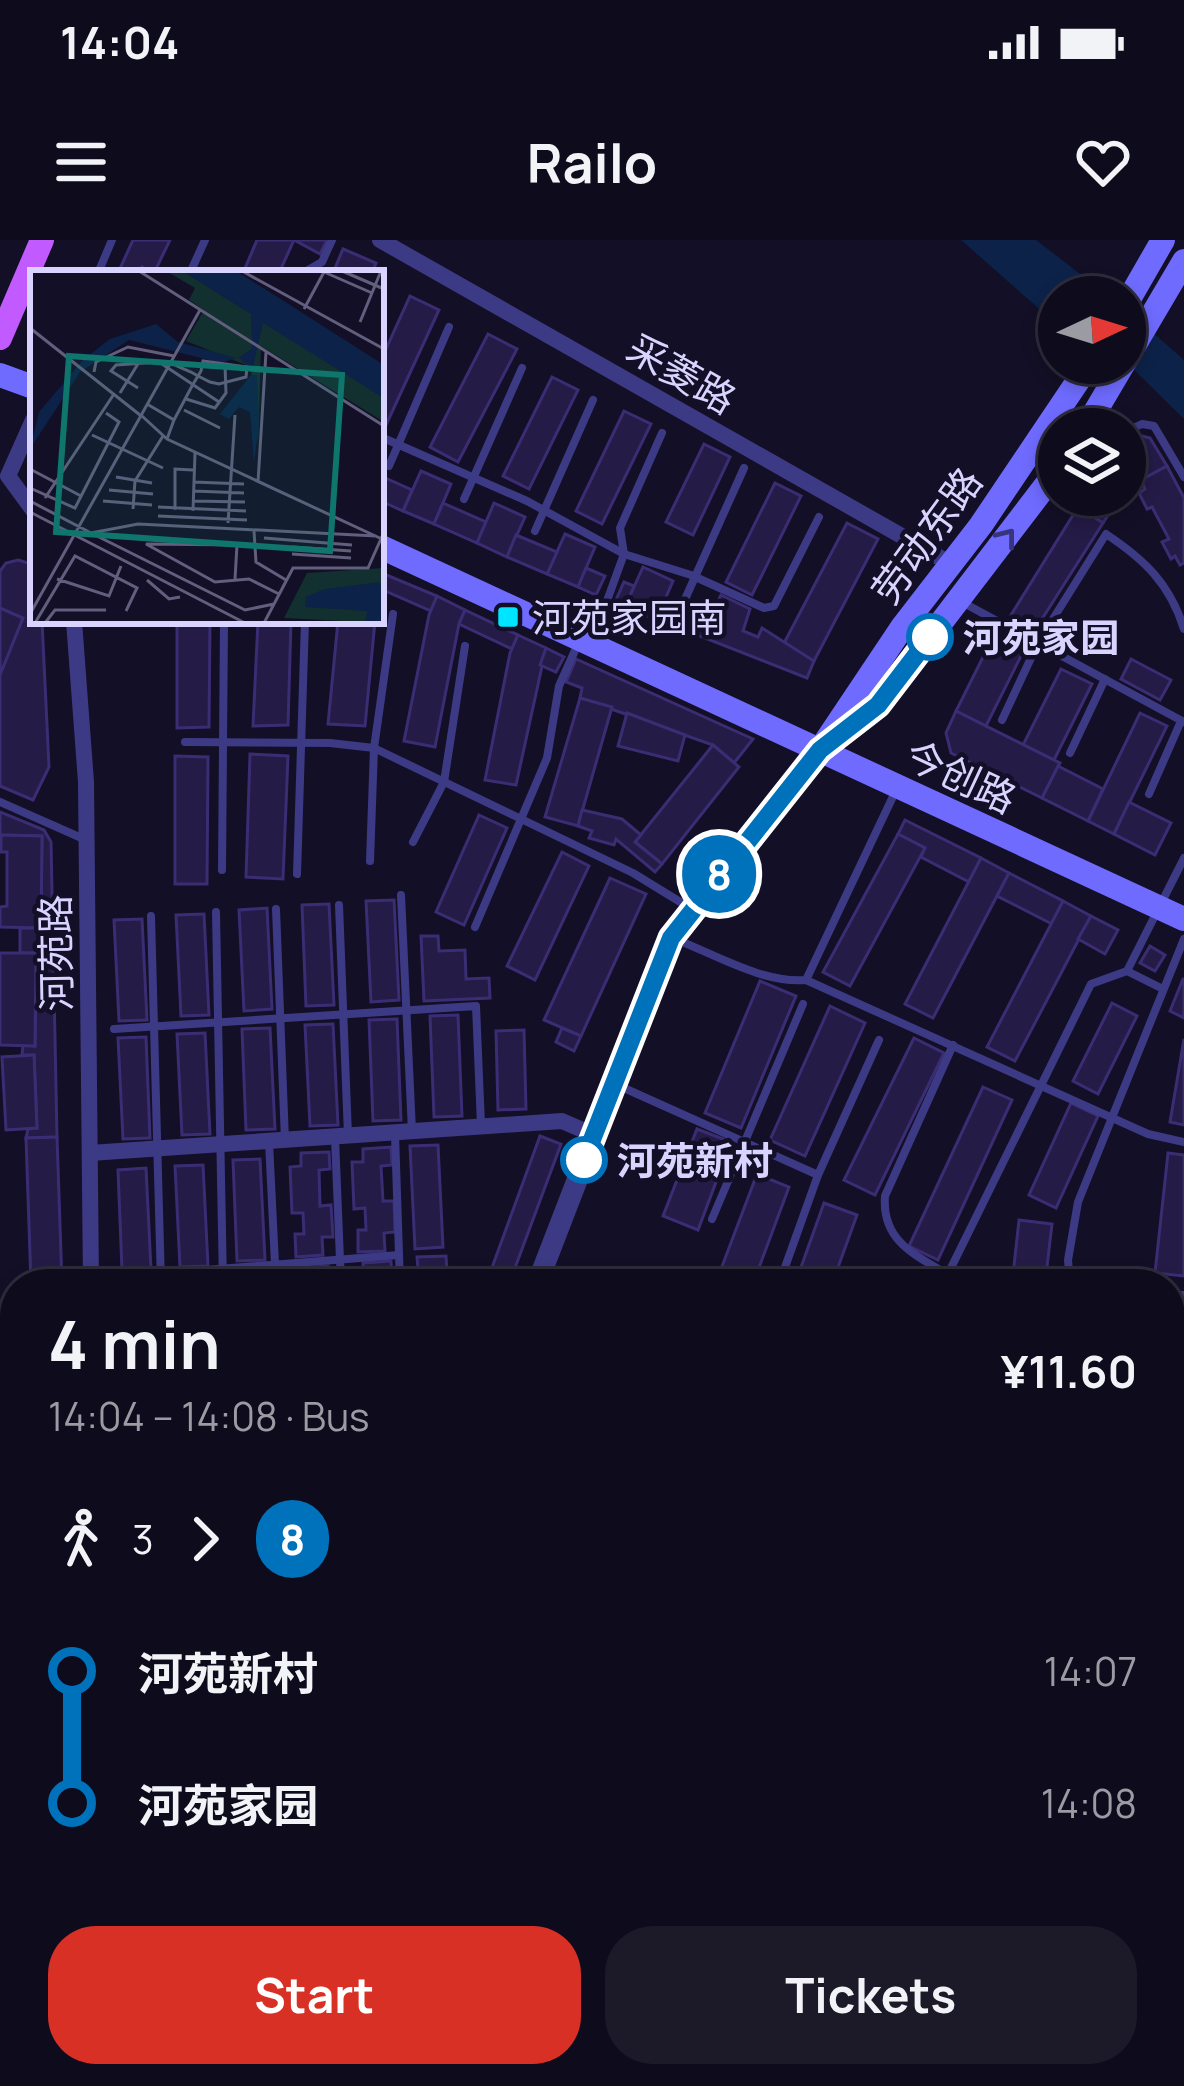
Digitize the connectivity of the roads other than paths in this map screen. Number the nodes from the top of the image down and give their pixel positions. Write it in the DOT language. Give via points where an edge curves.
graph roads {
  1 [pos="42,240"];
  2 [pos="112,240"];
  3 [pos="205,240"];
  4 [pos="332,240"];
  5 [pos="380,240"];
  6 [pos="1163,240"];
  7 [pos="1184,261"];
  8 [pos="99,270"];
  9 [pos="191,270"];
  10 [pos="308,270"];
  11 [pos="1142,276"];
  12 [pos="449,327"];
  13 [pos="0,338"];
  14 [pos="522,368"];
  15 [pos="0,375"];
  16 [pos="1075,384"];
  17 [pos="30,386"];
  18 [pos="593,400"];
  19 [pos="1102,408"];
  20 [pos="1146,425"];
  21 [pos="30,427"];
  22 [pos="662,433"];
  23 [pos="384,438"];
  24 [pos="398,445"];
  25 [pos="389,466"];
  26 [pos="744,468"];
  27 [pos="8,476"];
  28 [pos="1184,477"];
  29 [pos="473,478"];
  30 [pos="0,495"];
  31 [pos="1038,495"];
  32 [pos="464,499"];
  33 [pos="30,506"];
  34 [pos="544,511"];
  35 [pos="820,517"];
  36 [pos="536,531"];
  37 [pos="384,548"];
  38 [pos="624,554"];
  39 [pos="951,564"];
  40 [pos="694,577"];
  41 [pos="1184,587"];
  42 [pos="1171,594"];
  43 [pos="686,597"];
  44 [pos="958,600"];
  45 [pos="393,614"];
  46 [pos="74,624"];
  47 [pos="224,624"];
  48 [pos="305,624"];
  49 [pos="1184,629"];
  50 [pos="580,639"];
  51 [pos="1039,644"];
  52 [pos="465,646"];
  53 [pos="1105,679"];
  54 [pos="1002,720"];
  55 [pos="1183,721"];
  56 [pos="184,742"];
  57 [pos="224,742"];
  58 [pos="302,743"];
  59 [pos="374,748"];
  60 [pos="820,750"];
  61 [pos="1070,753"];
  62 [pos="444,782"];
  63 [pos="898,787"];
  64 [pos="1149,794"];
  65 [pos="0,802"];
  66 [pos="521,820"];
  67 [pos="87,841"];
  68 [pos="413,842"];
  69 [pos="1184,858"];
  70 [pos="370,860"];
  71 [pos="222,869"];
  72 [pos="297,874"];
  73 [pos="401,895"];
  74 [pos="339,905"];
  75 [pos="1160,906"];
  76 [pos="691,908"];
  77 [pos="276,909"];
  78 [pos="216,912"];
  79 [pos="151,916"];
  80 [pos="1184,919"];
  81 [pos="475,927"];
  82 [pos="671,938"];
  83 [pos="1184,939"];
  84 [pos="1127,971"];
  85 [pos="806,980"];
  86 [pos="1161,988"];
  87 [pos="803,1004"];
  88 [pos="406,1011"];
  89 [pos="343,1015"];
  90 [pos="280,1018"];
  91 [pos="218,1023"];
  92 [pos="154,1027"];
  93 [pos="114,1029"];
  94 [pos="878,1040"];
  95 [pos="953,1045"];
  96 [pos="614,1084"];
  97 [pos="1039,1084"];
  98 [pos="1113,1118"];
  99 [pos="481,1126"];
  100 [pos="403,1132"];
  101 [pos="594,1135"];
  102 [pos="342,1136"];
  103 [pos="276,1140"];
  104 [pos="744,1142"];
  105 [pos="1184,1142"];
  106 [pos="221,1144"];
  107 [pos="157,1148"];
  108 [pos="90,1153"];
  109 [pos="818,1175"];
  110 [pos="712,1219"];
  111 [pos="399,1255"];
  112 [pos="340,1260"];
  113 [pos="275,1265"];
  114 [pos="91,1269"];
  115 [pos="161,1269"];
  116 [pos="223,1269"];
  117 [pos="275,1269"];
  118 [pos="340,1269"];
  119 [pos="399,1269"];
  120 [pos="543,1269"];
  121 [pos="784,1269"];
  122 [pos="939,1269"];
  123 [pos="950,1269"];
  124 [pos="1068,1269"];
  125 [pos="0,1416"];
  126 [pos="0,1451"];
  1 -- 13 [label="main road"];
  2 -- 8 [label="lane"];
  3 -- 9 [label="lane"];
  4 -- 10 [label="lane"];
  5 -- 39 [label="street, 采菱路"];
  6 -- 11 [label="main road"];
  7 -- 19 [label="main road"];
  12 -- 24 [label="lane"];
  14 -- 29 [label="lane"];
  15 -- 17 [label="main road"];
  16 -- 39 [label="main road, 劳动东路"];
  18 -- 34 [label="lane"];
  20 -- 28 [label="lane"];
  21 -- 27 [label="street"];
  22 -- 38 [label="lane" via="620,528"];
  23 -- 24 [label="lane"];
  24 -- 25 [label="lane"];
  24 -- 29 [label="lane"];
  26 -- 40 [label="lane"];
  27 -- 30 [label="lane"];
  27 -- 33 [label="street"];
  29 -- 32 [label="lane"];
  29 -- 34 [label="lane"];
  44 -- 31 [label="main road, 劳动东路, one-way"];
  34 -- 36 [label="lane"];
  34 -- 38 [label="lane"];
  35 -- 40 [label="lane" via="774,606"];
  37 -- 50 [label="main road, 今创路"];
  38 -- 40 [label="lane"];
  38 -- 50 [label="lane" via="604,609"];
  39 -- 60 [label="main road, 劳动东路"];
  40 -- 43 [label="lane"];
  41 -- 42 [label="lane"];
  42 -- 49 [label="lane"];
  42 -- 51 [label="lane" via="1146,561 1106,534"];
  44 -- 51 [label="lane"];
  44 -- 60 [label="main road, 劳动东路" via="878,705"];
  45 -- 59 [label="lane"];
  46 -- 67 [label="street, 河苑路"];
  47 -- 57 [label="lane"];
  48 -- 58 [label="lane"];
  50 -- 60 [label="main road, 今创路"];
  50 -- 66 [label="lane" via="559,686 548,758"];
  51 -- 53 [label="lane"];
  51 -- 54 [label="lane"];
  52 -- 62 [label="lane"];
  53 -- 55 [label="lane"];
  53 -- 61 [label="lane"];
  55 -- 64 [label="lane"];
  56 -- 57 [label="lane"];
  57 -- 58 [label="lane"];
  57 -- 71 [label="lane"];
  58 -- 59 [label="lane"];
  58 -- 72 [label="lane"];
  59 -- 62 [label="lane"];
  59 -- 70 [label="lane"];
  60 -- 63 [label="main road, 今创路"];
  60 -- 76 [label="street, 劳动东路"];
  62 -- 66 [label="lane"];
  62 -- 68 [label="lane"];
  63 -- 75 [label="main road, 今创路"];
  63 -- 85 [label="lane"];
  65 -- 67 [label="lane"];
  66 -- 76 [label="lane"];
  66 -- 81 [label="lane"];
  67 -- 108 [label="street, 河苑路"];
  69 -- 75 [label="lane"];
  73 -- 88 [label="lane"];
  74 -- 89 [label="lane"];
  75 -- 80 [label="main road, 今创路"];
  75 -- 84 [label="lane"];
  76 -- 82 [label="street, 劳动东路"];
  77 -- 90 [label="lane"];
  78 -- 91 [label="lane"];
  79 -- 92 [label="lane"];
  82 -- 85 [label="lane" via="789,981"];
  82 -- 96 [label="street, 劳动东路"];
  83 -- 86 [label="lane"];
  84 -- 86 [label="lane"];
  84 -- 97 [label="lane" via="1091,984"];
  85 -- 95 [label="lane"];
  86 -- 98 [label="lane"];
  87 -- 104 [label="lane"];
  88 -- 89 [label="lane"];
  88 -- 99 [label="lane" via="476,1006"];
  88 -- 100 [label="lane"];
  89 -- 90 [label="lane"];
  89 -- 102 [label="lane"];
  90 -- 91 [label="lane"];
  90 -- 103 [label="lane"];
  91 -- 92 [label="lane"];
  91 -- 106 [label="lane"];
  92 -- 93 [label="lane"];
  92 -- 107 [label="lane"];
  94 -- 109 [label="lane"];
  95 -- 97 [label="lane"];
  95 -- 122 [label="lane" via="885,1196 884,1214 904,1249"];
  96 -- 101 [label="street, 劳动东路"];
  96 -- 104 [label="lane"];
  97 -- 98 [label="lane"];
  97 -- 123 [label="lane"];
  98 -- 105 [label="lane"];
  98 -- 124 [label="lane" via="1078,1202"];
  99 -- 100 [label="street"];
  99 -- 101 [label="street" via="562,1120"];
  100 -- 102 [label="street"];
  100 -- 111 [label="lane"];
  101 -- 120 [label="street, 劳动东路"];
  102 -- 103 [label="street"];
  102 -- 112 [label="lane"];
  103 -- 106 [label="street"];
  103 -- 113 [label="lane"];
  104 -- 109 [label="lane"];
  104 -- 110 [label="lane"];
  106 -- 107 [label="street"];
  106 -- 116 [label="lane"];
  107 -- 108 [label="street"];
  107 -- 115 [label="lane"];
  108 -- 114 [label="street, 河苑路"];
  109 -- 121 [label="lane"];
  111 -- 112 [label="lane"];
  111 -- 119 [label="lane"];
  112 -- 113 [label="lane"];
  112 -- 118 [label="lane"];
  113 -- 116 [label="lane"];
  113 -- 117 [label="lane"];
  125 -- 126 [label="lane"];
}
